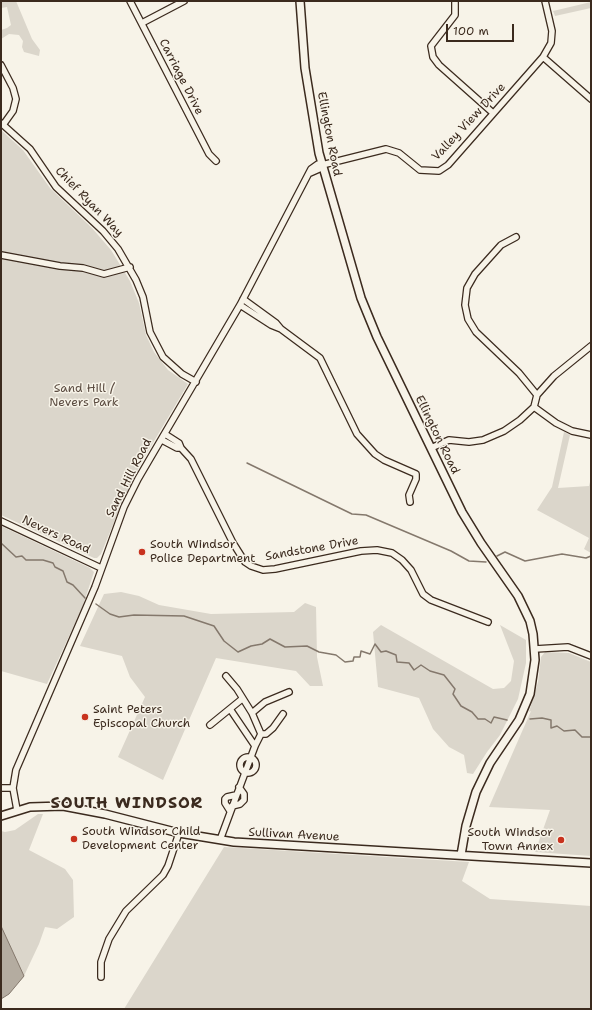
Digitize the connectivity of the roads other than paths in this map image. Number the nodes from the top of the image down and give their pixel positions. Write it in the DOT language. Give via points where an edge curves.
graph roads {
  1 [pos="130,1"];
  2 [pos="184,1"];
  3 [pos="300,1"];
  4 [pos="455,1"];
  5 [pos="545,1"];
  6 [pos="142,23"];
  7 [pos="543,57"];
  8 [pos="1,65"];
  9 [pos="591,99"];
  10 [pos="493,113"];
  11 [pos="2,124"];
  12 [pos="216,161"];
  13 [pos="322,165"];
  14 [pos="516,237"];
  15 [pos="1,255"];
  16 [pos="130,267"];
  17 [pos="243,299"];
  18 [pos="240,305"];
  19 [pos="281,329"];
  20 [pos="591,346"];
  21 [pos="196,382"];
  22 [pos="537,395"];
  23 [pos="534,407"];
  24 [pos="165,434"];
  25 [pos="591,435"];
  26 [pos="162,440"];
  27 [pos="181,448"];
  28 [pos="431,448"];
  29 [pos="410,502"];
  30 [pos="1,521"];
  31 [pos="101,568"];
  32 [pos="488,622"];
  33 [pos="535,649"];
  34 [pos="591,656"];
  35 [pos="226,676"];
  36 [pos="289,692"];
  37 [pos="242,699"];
  38 [pos="230,709"];
  39 [pos="252,713"];
  40 [pos="283,714"];
  41 [pos="210,724"];
  42 [pos="261,734"];
  43 [pos="255,746"];
  44 [pos="239,787"];
  45 [pos="1,788"];
  46 [pos="13,788"];
  47 [pos="236,795"];
  48 [pos="231,808"];
  49 [pos="17,810"];
  50 [pos="1,816"];
  51 [pos="179,833"];
  52 [pos="220,840"];
  53 [pos="461,855"];
  54 [pos="591,863"];
  55 [pos="102,977"];
  1 -- 6 [label="street, Carriage Drive"];
  2 -- 6 [label="street"];
  3 -- 13 [label="main road, Ellington Road" via="306,75"];
  4 -- 10 [label="street" via="455,15 431,46 433,56 438,65"];
  5 -- 7 [label="street, Valley View Drive" via="552,31 551,43"];
  6 -- 12 [label="street, Carriage Drive" via="208,154"];
  7 -- 9 [label="street"];
  7 -- 10 [label="street, Valley View Drive"];
  8 -- 11 [label="street" via="16,99 13,111"];
  10 -- 13 [label="street, Valley View Drive" via="448,165 439,171 420,170 399,153 386,149"];
  11 -- 16 [label="street, Chief Ryan Way" via="30,149 56,187 103,231"];
  13 -- 17 [label="street, Sand Hill Road" via="310,173"];
  13 -- 28 [label="main road, Ellington Road" via="368,316"];
  14 -- 22 [label="street" via="501,245 475,274 467,288 465,305 468,319 476,332 519,373"];
  15 -- 16 [label="street" via="83,268 104,274"];
  16 -- 21 [label="street, Chief Ryan Way" via="143,297 150,332 163,357 182,374"];
  17 -- 18 [label="street, Sand Hill Road"];
  17 -- 19 [label="street"];
  18 -- 19 [label="street"];
  18 -- 21 [label="street, Sand Hill Road"];
  19 -- 29 [label="street" via="320,358 353,428 367,446 384,460 416,474 409,495"];
  20 -- 22 [label="street" via="554,376"];
  21 -- 24 [label="street, Sand Hill Road"];
  22 -- 23 [label="street"];
  23 -- 25 [label="street" via="572,431"];
  23 -- 28 [label="street" via="504,431 483,440 449,440"];
  24 -- 26 [label="street, Sand Hill Road"];
  24 -- 27 [label="street, Sandstone Drive" via="179,443"];
  26 -- 27 [label="street, Sandstone Drive"];
  26 -- 31 [label="street, Sand Hill Road" via="124,507"];
  27 -- 32 [label="street, Sandstone Drive" via="191,459 242,558 251,566 263,570 275,569 361,551 377,550 392,553 411,570 423,594 431,600"];
  28 -- 33 [label="main road, Ellington Road" via="470,527 518,596 530,622"];
  30 -- 31 [label="street, Nevers Road"];
  31 -- 46 [label="street, Sand Hill Road" via="23,753 14,776"];
  33 -- 34 [label="street" via="568,647"];
  33 -- 53 [label="main road, Ellington Road" via="535,670 530,694 519,720 490,763 476,792"];
  35 -- 37 [label="street"];
  36 -- 39 [label="street" via="265,702"];
  37 -- 38 [label="street"];
  37 -- 39 [label="street"];
  38 -- 41 [label="street"];
  38 -- 43 [label="street"];
  39 -- 42 [label="street"];
  40 -- 42 [label="street" via="273,728 266,734"];
  42 -- 43 [label="street"];
  43 -- 44 [label="street"];
  44 -- 47 [label="street"];
  44 -- 48 [label="street" via="244,794 244,800"];
  45 -- 46 [label="street"];
  46 -- 49 [label="street, Sand Hill Road"];
  47 -- 48 [label="street"];
  47 -- 48 [label="street" via="227,796 225,799 225,803"];
  48 -- 52 [label="street"];
  49 -- 50 [label="main road, Sullivan Avenue"];
  49 -- 51 [label="main road, Sullivan Avenue" via="48,806 76,808"];
  51 -- 52 [label="main road, Sullivan Avenue"];
  51 -- 55 [label="street" via="163,875 126,911 109,939 101,962"];
  52 -- 53 [label="main road, Sullivan Avenue" via="265,845"];
  53 -- 54 [label="main road, Sullivan Avenue"];
}
